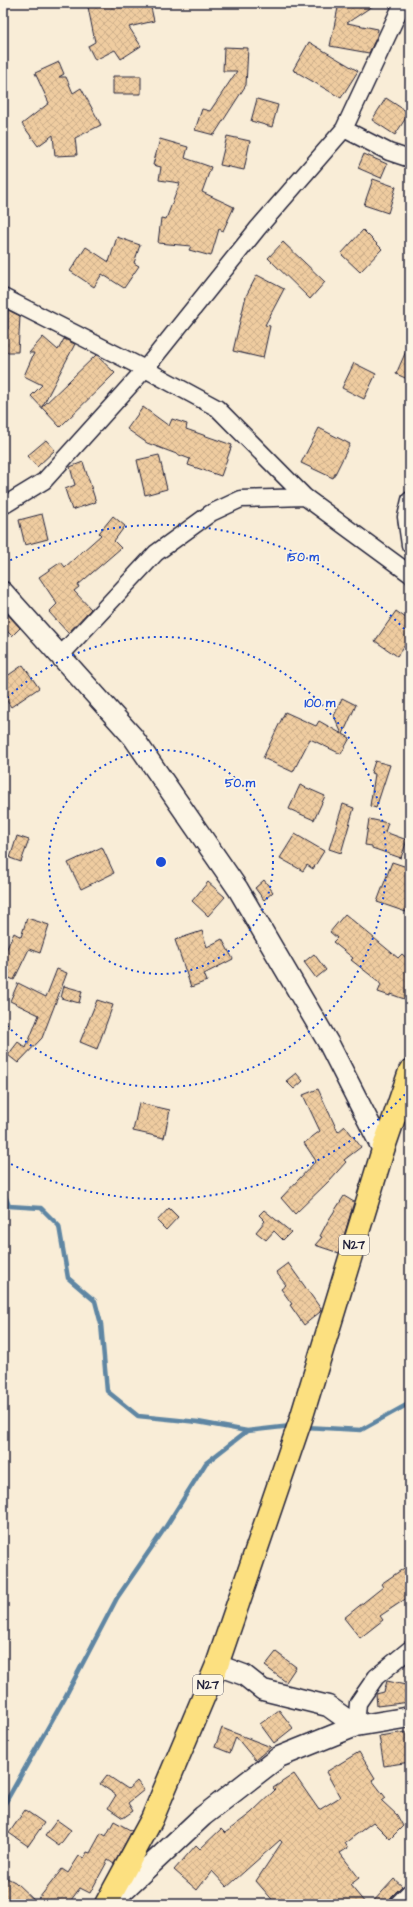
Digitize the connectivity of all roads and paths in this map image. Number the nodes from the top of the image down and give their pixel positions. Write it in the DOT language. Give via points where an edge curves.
graph roads {
  1 [pos="401,3"];
  2 [pos="344,129"];
  3 [pos="410,160"];
  4 [pos="3,297"];
  5 [pos="145,369"];
  6 [pos="305,497"];
  7 [pos="410,500"];
  8 [pos="3,506"];
  9 [pos="410,544"];
  10 [pos="410,574"];
  11 [pos="3,592"];
  12 [pos="60,656"];
  13 [pos="410,1071"];
  14 [pos="383,1150"];
  15 [pos="410,1649"];
  16 [pos="217,1665"];
  17 [pos="410,1717"];
  18 [pos="356,1726"];
  19 [pos="410,1892"];
  20 [pos="107,1904"];
  21 [pos="398,1904"];
  1 -- 2 [label="street"];
  2 -- 3 [label="street"];
  2 -- 5 [label="street" via="258,228"];
  4 -- 5 [label="street"];
  5 -- 6 [label="street" via="217,408"];
  5 -- 8 [label="street" via="44,481"];
  6 -- 10 [label="street"];
  6 -- 12 [label="street" via="241,499 211,513 156,553"];
  7 -- 9 [label="street" via="406,517"];
  11 -- 12 [label="street"];
  12 -- 14 [label="street" via="133,737 238,888 329,1044"];
  13 -- 14 [label="main road, N27"];
  14 -- 16 [label="main road, N27" via="301,1419"];
  15 -- 18 [label="street" via="376,1677 358,1703"];
  16 -- 18 [label="street" via="244,1675 263,1690 328,1706"];
  16 -- 20 [label="main road, N27" via="152,1819"];
  17 -- 18 [label="street"];
  18 -- 20 [label="street" via="279,1757 203,1816"];
  19 -- 21 [label="street"];
}
